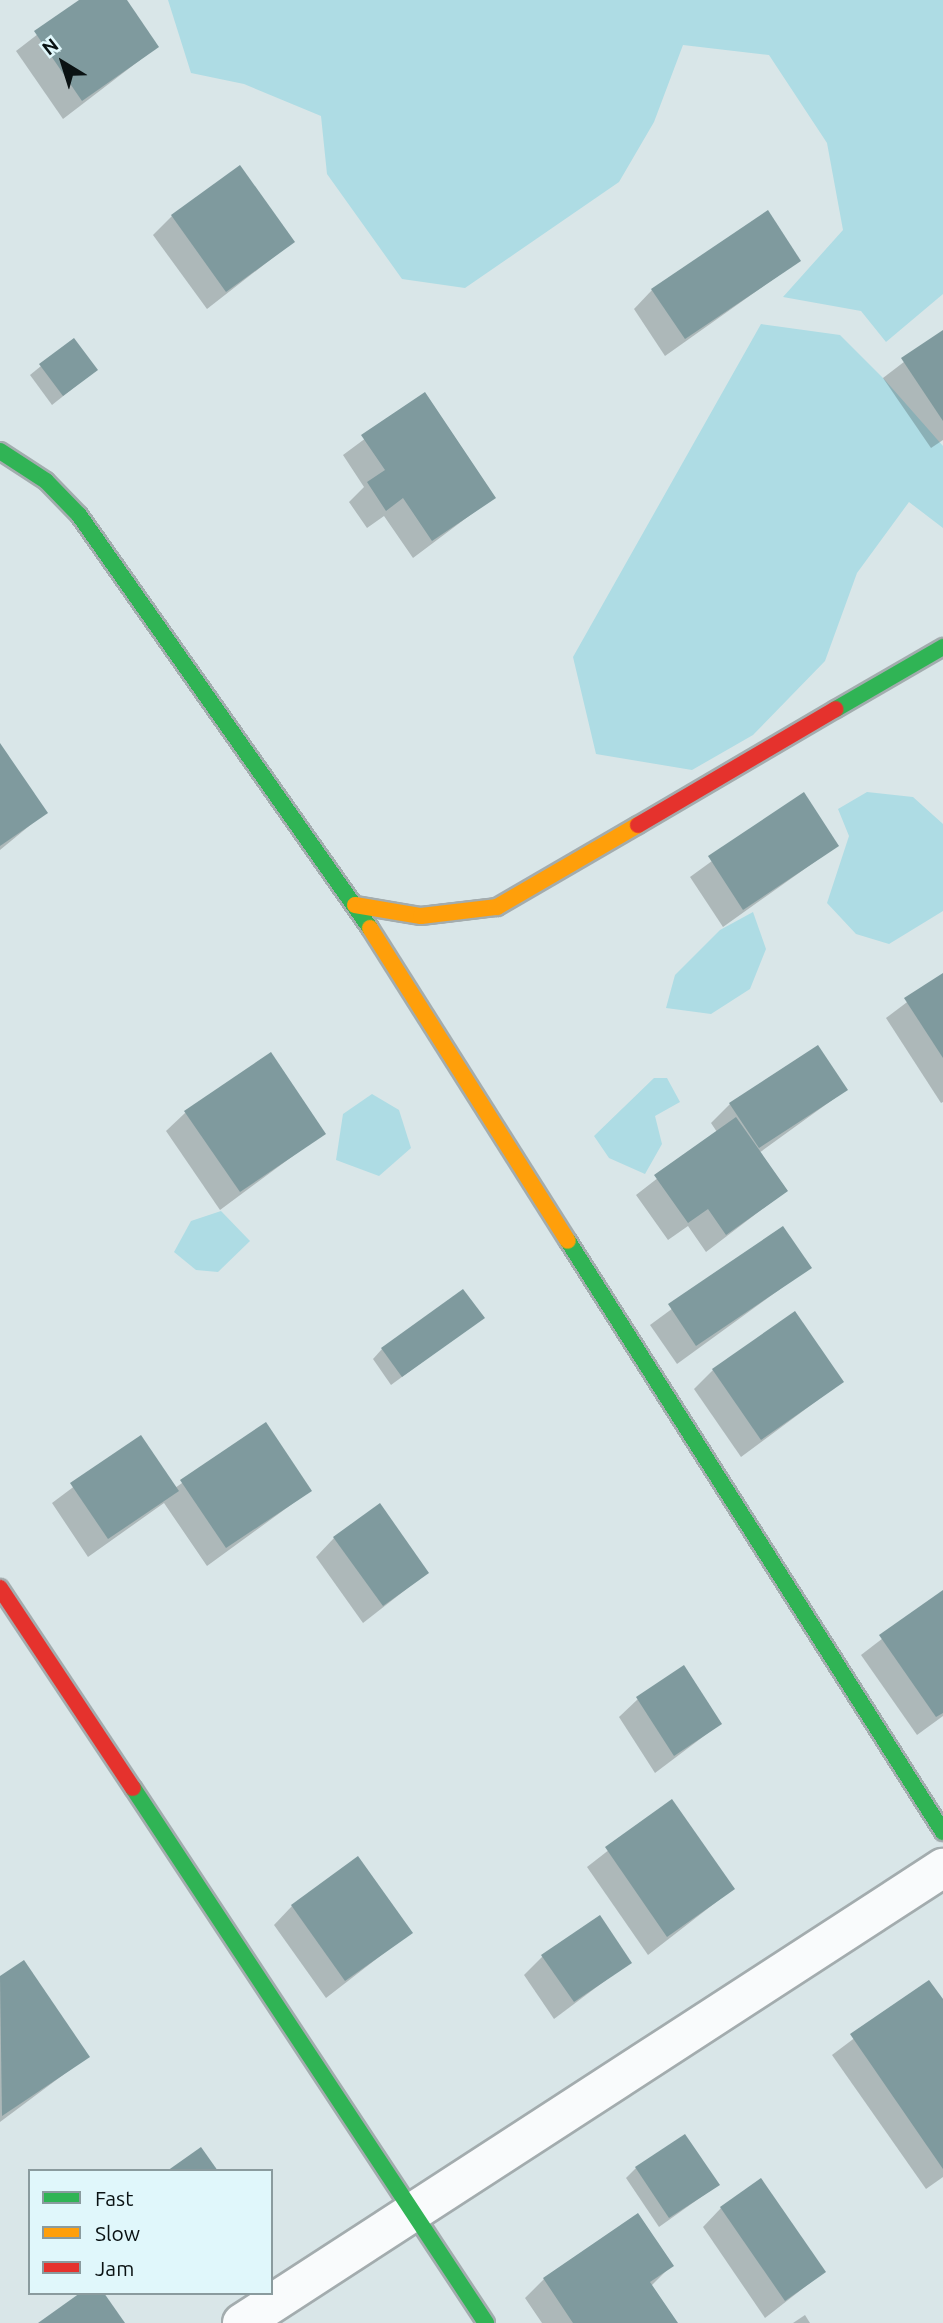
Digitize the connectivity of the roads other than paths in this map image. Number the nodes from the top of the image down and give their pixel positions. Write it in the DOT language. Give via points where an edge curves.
graph roads {
  1 [pos="0,451"];
  2 [pos="943,647"];
  3 [pos="355,905"];
  4 [pos="0,1588"];
  5 [pos="943,1832"];
  6 [pos="943,1868"];
  7 [pos="410,2212"];
  8 [pos="242,2323"];
  9 [pos="486,2323"];
  1 -- 3 [label="street" via="46,481 79,515"];
  2 -- 3 [label="street" via="497,907 421,916"];
  3 -- 5 [label="street"];
  4 -- 7 [label="street"];
  6 -- 7 [label="street"];
  7 -- 8 [label="street"];
  7 -- 9 [label="street"];
}
